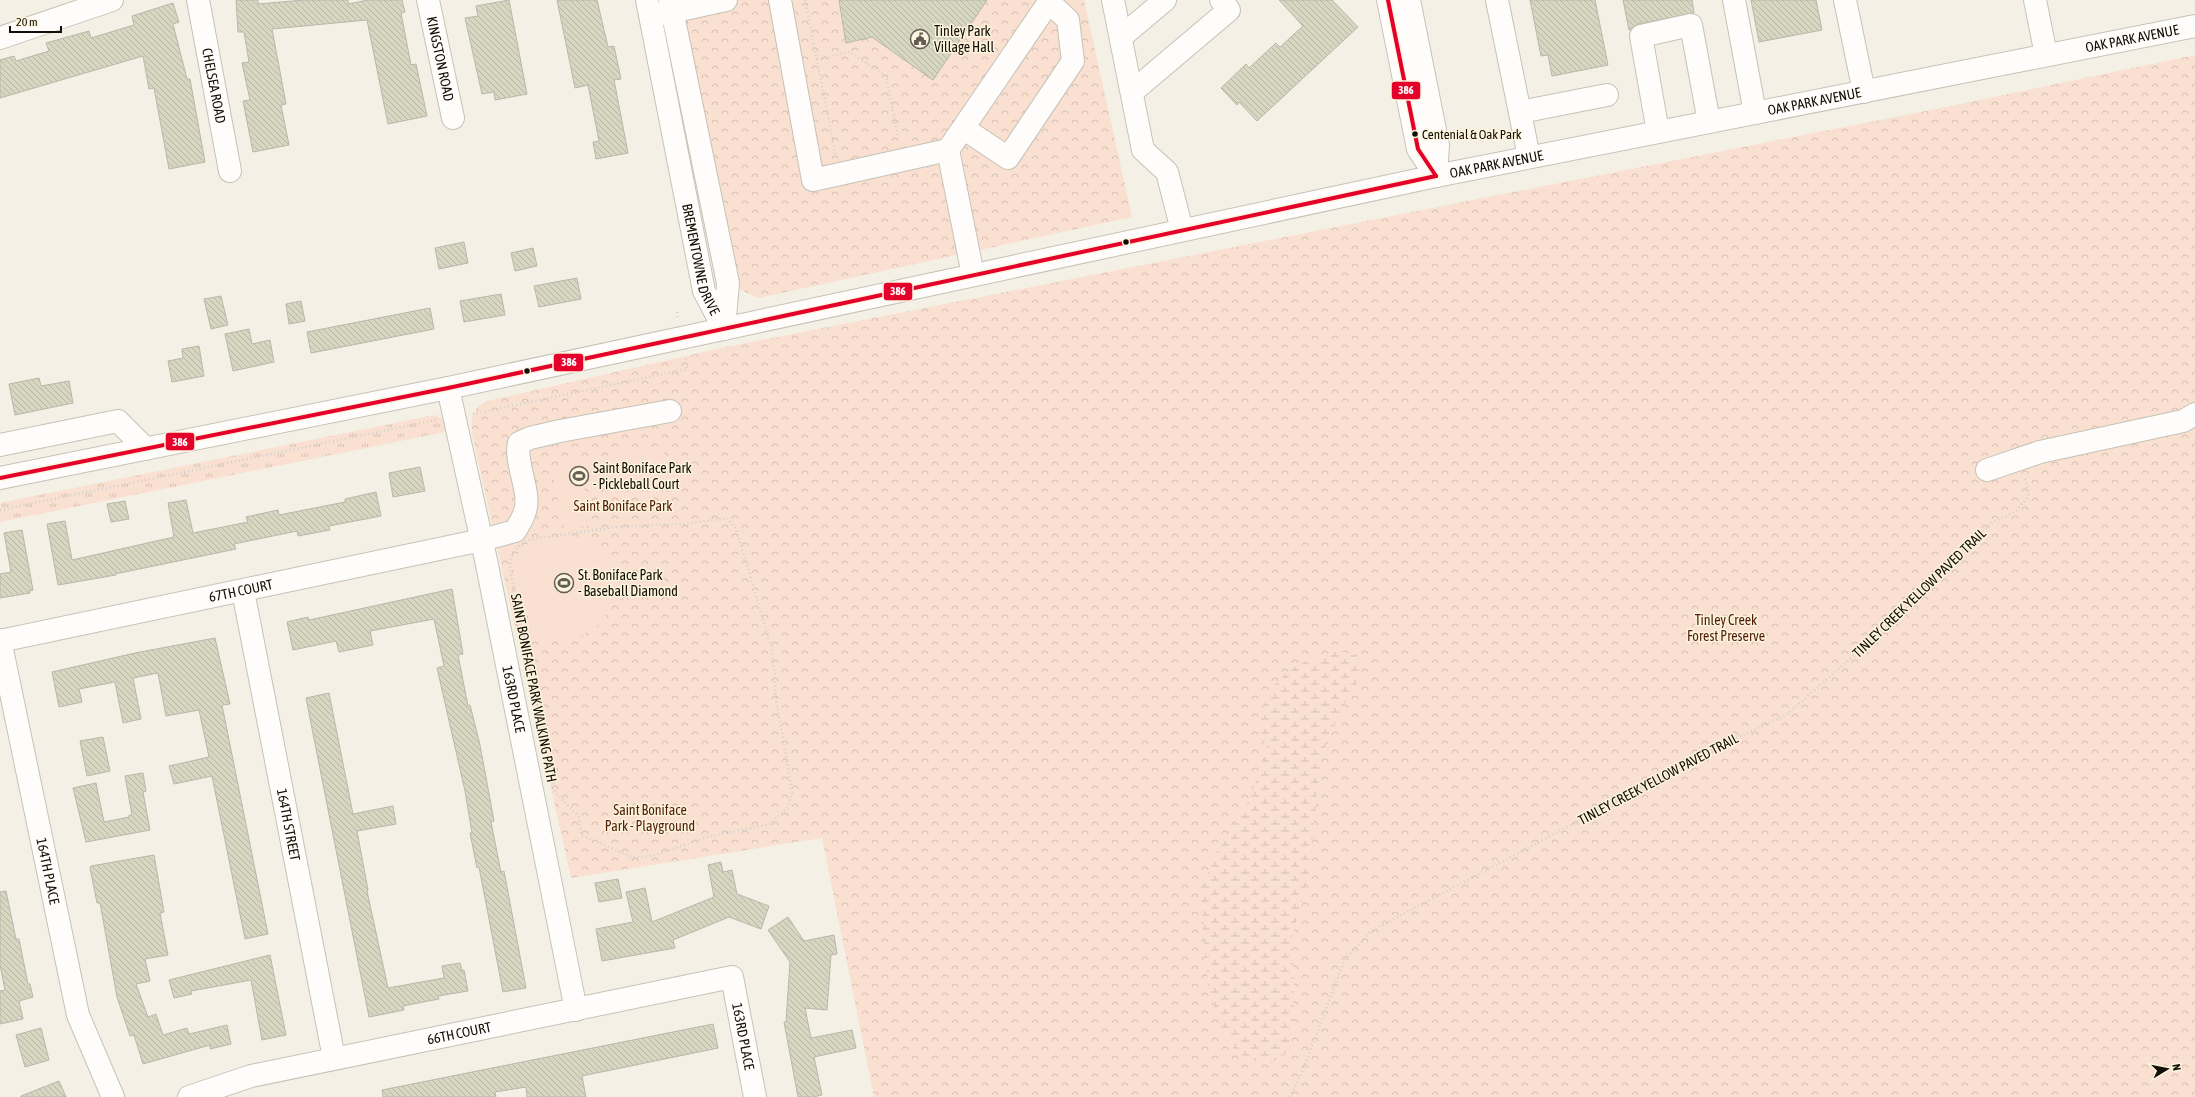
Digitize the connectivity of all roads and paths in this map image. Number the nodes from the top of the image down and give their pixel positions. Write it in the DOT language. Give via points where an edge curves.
graph roads {
  1 [pos="112,0"];
  2 [pos="198,0"];
  3 [pos="428,0"];
  4 [pos="726,0"];
  5 [pos="780,0"];
  6 [pos="806,0"];
  7 [pos="1112,0"];
  8 [pos="1165,0"];
  9 [pos="1221,0"];
  10 [pos="1388,0"];
  11 [pos="1409,0"];
  12 [pos="1498,0"];
  13 [pos="1734,0"];
  14 [pos="1845,0"];
  15 [pos="2035,0"];
  16 [pos="671,6"];
  17 [pos="648,9"];
  18 [pos="2195,26"];
  19 [pos="1121,37"];
  20 [pos="0,38"];
  21 [pos="2046,55"];
  22 [pos="817,59"];
  23 [pos="1132,92"];
  24 [pos="1864,92"];
  25 [pos="1607,94"];
  26 [pos="1520,112"];
  27 [pos="1755,113"];
  28 [pos="453,118"];
  29 [pos="1709,122"];
  30 [pos="963,128"];
  31 [pos="1658,132"];
  32 [pos="898,137"];
  33 [pos="948,150"];
  34 [pos="1529,157"];
  35 [pos="837,161"];
  36 [pos="230,171"];
  37 [pos="1436,176"];
  38 [pos="1182,230"];
  39 [pos="973,275"];
  40 [pos="724,329"];
  41 [pos="687,369"];
  42 [pos="448,388"];
  43 [pos="670,412"];
  44 [pos="473,414"];
  45 [pos="2195,414"];
  46 [pos="438,420"];
  47 [pos="0,445"];
  48 [pos="146,449"];
  49 [pos="2017,459"];
  50 [pos="1987,470"];
  51 [pos="0,478"];
  52 [pos="0,510"];
  53 [pos="685,524"];
  54 [pos="482,540"];
  55 [pos="243,591"];
  56 [pos="0,640"];
  57 [pos="732,977"];
  58 [pos="576,1010"];
  59 [pos="334,1058"];
  60 [pos="113,1097"];
  61 [pos="189,1097"];
  62 [pos="755,1097"];
  63 [pos="1290,1097"];
  1 -- 20 [label="street"];
  2 -- 36 [label="street, CHELSEA ROAD"];
  3 -- 28 [label="street, KINGSTON ROAD"];
  4 -- 16 [label="street"];
  5 -- 33 [label="street" via="813,180"];
  6 -- 22 [label="path"];
  7 -- 19 [label="street"];
  8 -- 19 [label="street"];
  9 -- 23 [label="street" via="1229,10"];
  10 -- 37 [label="street" via="1418,149"];
  11 -- 37 [label="street" via="1438,145"];
  12 -- 26 [label="street"];
  13 -- 27 [label="street"];
  14 -- 24 [label="street"];
  15 -- 21 [label="street"];
  16 -- 17 [label="street"];
  16 -- 40 [label="street, BREMENTOWNE DRIVE" via="728,283"];
  17 -- 40 [label="street, BREMENTOWNE DRIVE" via="704,291"];
  18 -- 21 [label="street, OAK PARK AVENUE"];
  19 -- 23 [label="street"];
  21 -- 24 [label="street, OAK PARK AVENUE"];
  22 -- 32 [label="path" via="850,52 886,76"];
  22 -- 35 [label="path"];
  23 -- 38 [label="street" via="1144,150 1167,172"];
  24 -- 27 [label="street, OAK PARK AVENUE"];
  25 -- 26 [label="street"];
  26 -- 34 [label="street"];
  27 -- 29 [label="street, OAK PARK AVENUE"];
  29 -- 31 [label="street, OAK PARK AVENUE"];
  29 -- 31 [label="street" via="1691,25 1641,36"];
  30 -- 30 [label="street" via="1017,49 1049,2 1068,20 1074,61 1008,158"];
  30 -- 33 [label="street"];
  31 -- 34 [label="street, OAK PARK AVENUE"];
  33 -- 39 [label="street"];
  34 -- 37 [label="street, OAK PARK AVENUE"];
  37 -- 38 [label="street, OAK PARK AVENUE"];
  38 -- 39 [label="street, OAK PARK AVENUE"];
  39 -- 40 [label="street, OAK PARK AVENUE"];
  40 -- 42 [label="street, OAK PARK AVENUE"];
  41 -- 44 [label="path"];
  42 -- 48 [label="street, OAK PARK AVENUE"];
  42 -- 54 [label="street, 163RD PLACE"];
  43 -- 54 [label="street, 67TH COURT" via="560,431 519,443 517,453 525,491 525,513 514,531"];
  45 -- 49 [label="street" via="2183,421 2156,428"];
  46 -- 52 [label="path"];
  47 -- 48 [label="street" via="118,421"];
  48 -- 51 [label="street, OAK PARK AVENUE"];
  49 -- 50 [label="street"];
  49 -- 63 [label="path, TINLEY CREEK YELLOW PAVED TRAIL" via="2028,483 2029,496 2015,512 1994,522 1930,581 1898,617 1786,715 1694,756 1371,931 1344,962 1303,1070"];
  53 -- 53 [label="path, SAINT BONIFACE PARK WALKING PATH" via="727,518 736,529 771,646 775,692 792,792 788,807 770,824 707,837 652,856 632,857 581,835 579,817 555,792 510,569 511,558 517,547 531,539 623,526"];
  54 -- 55 [label="street, 67TH COURT"];
  54 -- 58 [label="street, 163RD PLACE"];
  55 -- 56 [label="street, 67TH COURT"];
  55 -- 59 [label="street, 164TH STREET"];
  56 -- 60 [label="street, 164TH PLACE" via="78,1015"];
  57 -- 58 [label="street, 66TH COURT"];
  57 -- 62 [label="street, 163RD PLACE"];
  58 -- 59 [label="street, 66TH COURT"];
  59 -- 61 [label="street, 66TH COURT" via="251,1076"];
}
